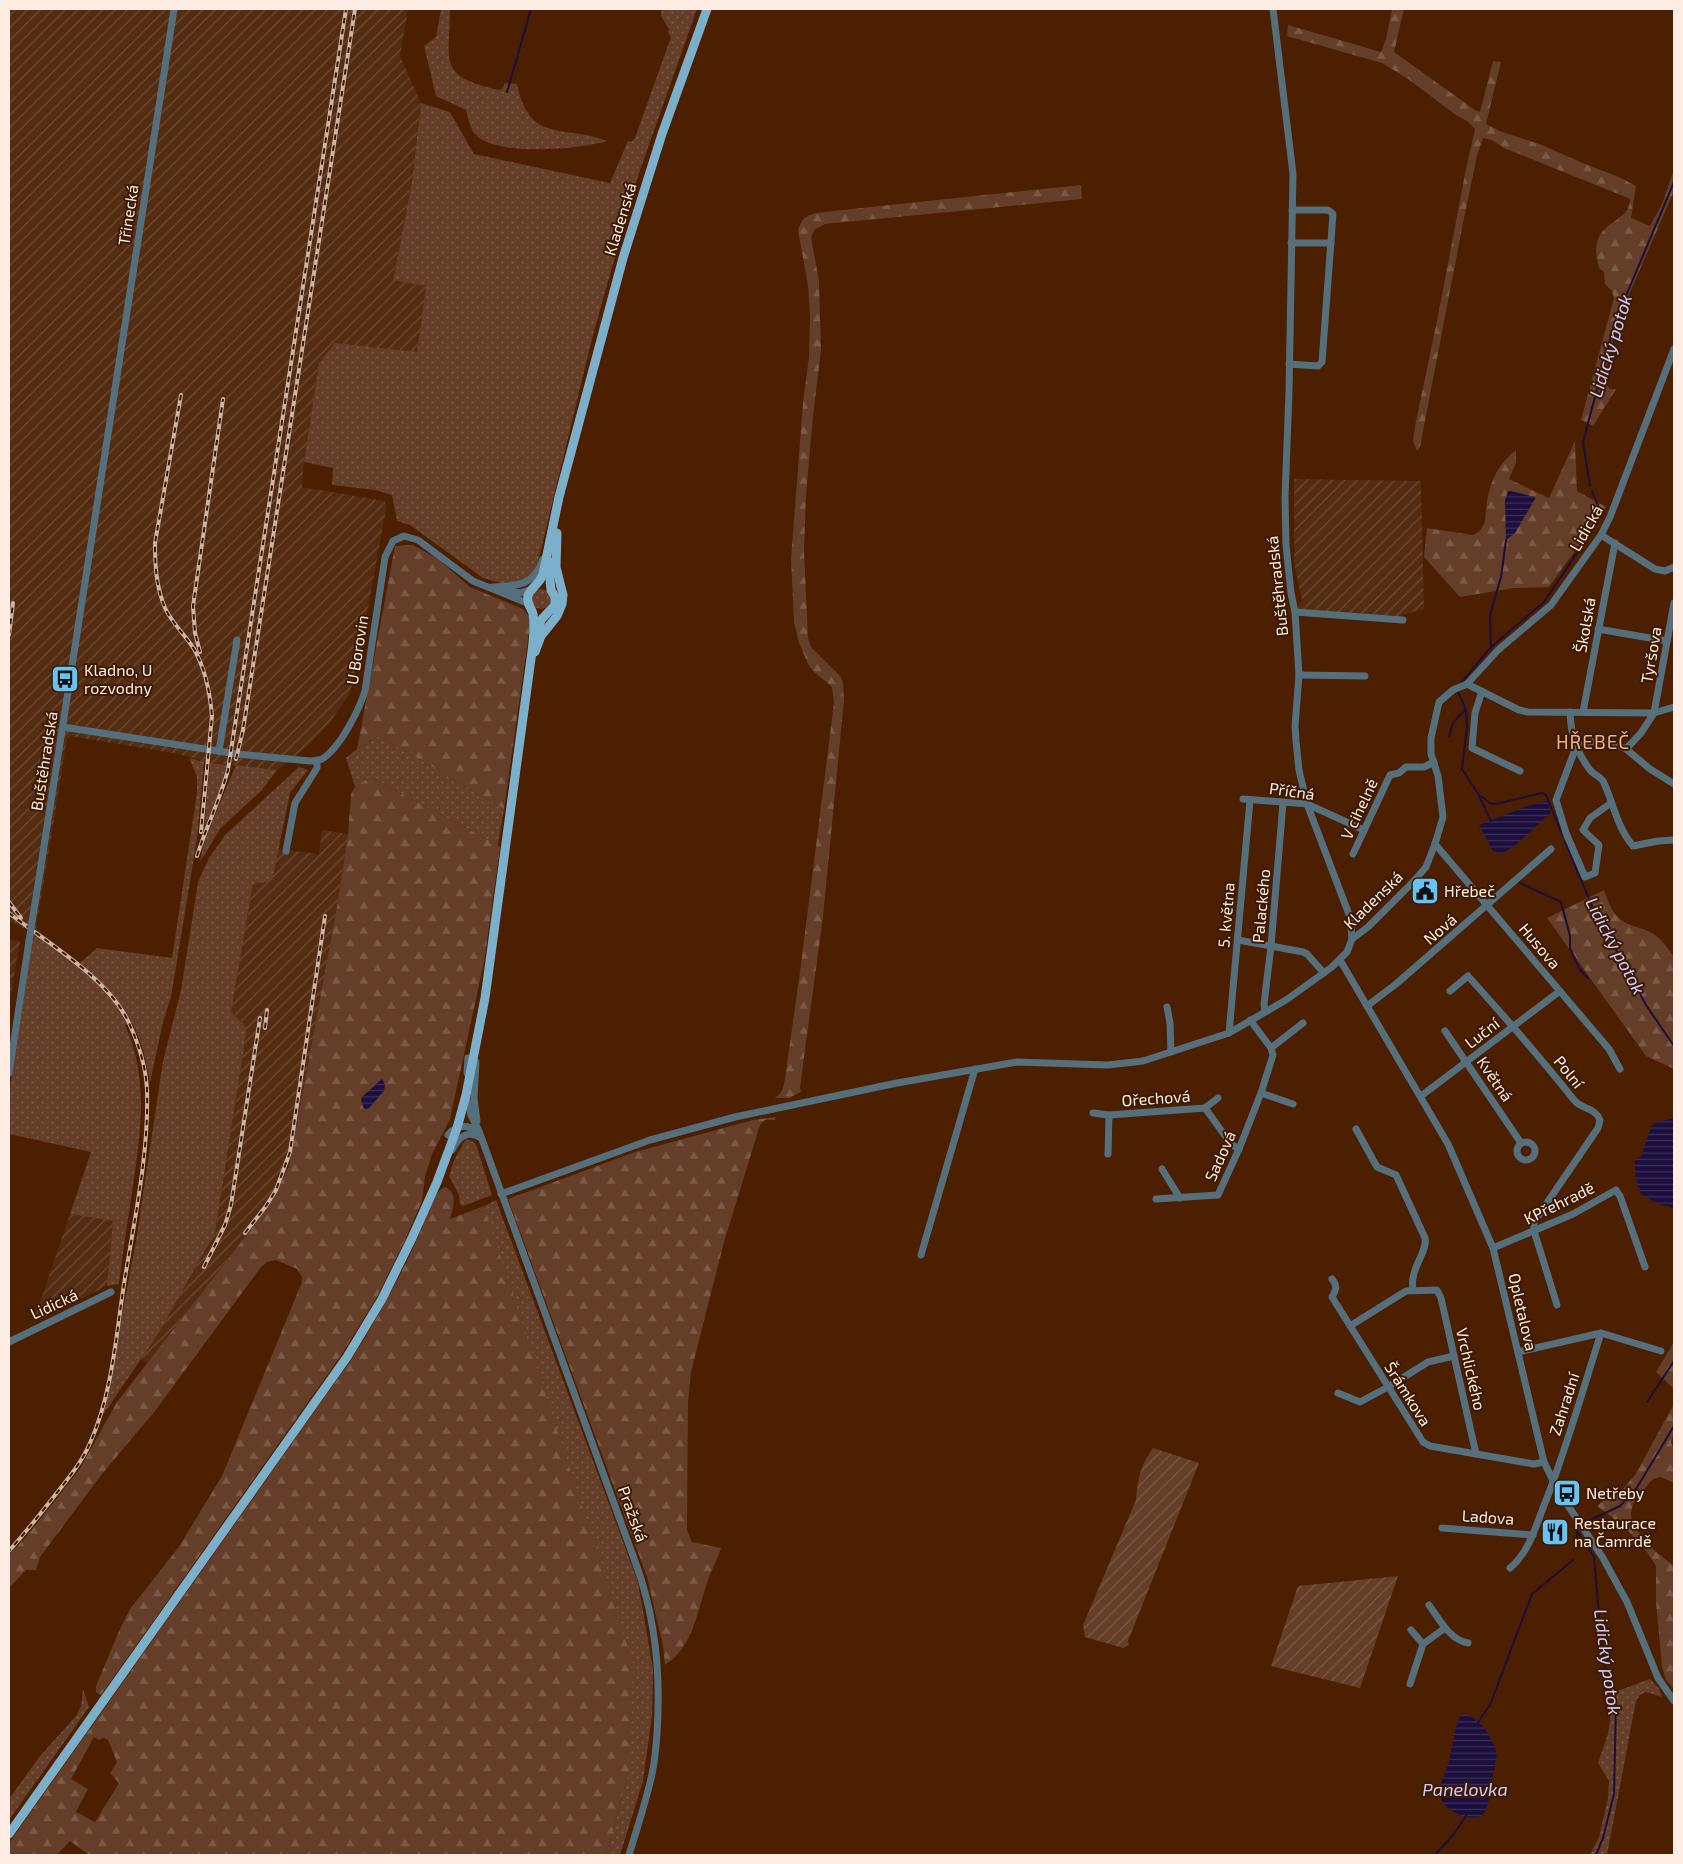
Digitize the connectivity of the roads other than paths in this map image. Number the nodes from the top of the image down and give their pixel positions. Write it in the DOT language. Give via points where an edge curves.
graph roads {
  1 [pos="174,9"];
  2 [pos="707,9"];
  3 [pos="1273,9"];
  4 [pos="1292,210"];
  5 [pos="1291,243"];
  6 [pos="1330,243"];
  7 [pos="1674,349"];
  8 [pos="1289,364"];
  9 [pos="110,425"];
  10 [pos="574,443"];
  11 [pos="553,523"];
  12 [pos="557,533"];
  13 [pos="1601,534"];
  14 [pos="1615,542"];
  15 [pos="1674,568"];
  16 [pos="488,587"];
  17 [pos="534,588"];
  18 [pos="551,590"];
  19 [pos="528,603"];
  20 [pos="1674,603"];
  21 [pos="533,611"];
  22 [pos="1295,612"];
  23 [pos="547,613"];
  24 [pos="1403,620"];
  25 [pos="1672,620"];
  26 [pos="1598,628"];
  27 [pos="236,640"];
  28 [pos="1667,642"];
  29 [pos="530,666"];
  30 [pos="1299,675"];
  31 [pos="1365,676"];
  32 [pos="1467,684"];
  33 [pos="1482,691"];
  34 [pos="1674,707"];
  35 [pos="1570,712"];
  36 [pos="1583,712"];
  37 [pos="1654,713"];
  38 [pos="63,727"];
  39 [pos="1576,747"];
  40 [pos="1626,749"];
  41 [pos="219,751"];
  42 [pos="317,760"];
  43 [pos="1434,762"];
  44 [pos="1520,771"];
  45 [pos="1674,784"];
  46 [pos="1246,800"];
  47 [pos="1284,803"];
  48 [pos="1611,803"];
  49 [pos="1307,804"];
  50 [pos="1364,830"];
  51 [pos="1674,840"];
  52 [pos="1435,844"];
  53 [pos="1551,849"];
  54 [pos="286,850"];
  55 [pos="1353,854"];
  56 [pos="1488,905"];
  57 [pos="1352,939"];
  58 [pos="1238,940"];
  59 [pos="1271,946"];
  60 [pos="1340,960"];
  61 [pos="490,963"];
  62 [pos="1324,973"];
  63 [pos="1450,991"];
  64 [pos="1560,991"];
  65 [pos="1367,1006"];
  66 [pos="1167,1007"];
  67 [pos="1265,1012"];
  68 [pos="1250,1020"];
  69 [pos="1303,1023"];
  70 [pos="1513,1026"];
  71 [pos="480,1030"];
  72 [pos="1445,1031"];
  73 [pos="1229,1033"];
  74 [pos="1271,1048"];
  75 [pos="1171,1052"];
  76 [pos="468,1058"];
  77 [pos="1467,1062"];
  78 [pos="1620,1068"];
  79 [pos="975,1069"];
  80 [pos="9,1073"];
  81 [pos="1261,1092"];
  82 [pos="466,1094"];
  83 [pos="1421,1096"];
  84 [pos="1218,1098"];
  85 [pos="1293,1104"];
  86 [pos="1205,1108"];
  87 [pos="1093,1113"];
  88 [pos="1110,1115"];
  89 [pos="457,1128"];
  90 [pos="1356,1129"];
  91 [pos="480,1134"];
  92 [pos="448,1135"];
  93 [pos="1521,1143"];
  94 [pos="1239,1149"];
  95 [pos="1108,1154"];
  96 [pos="1162,1169"];
  97 [pos="437,1182"];
  98 [pos="501,1194"];
  99 [pos="1180,1198"];
  100 [pos="1156,1200"];
  101 [pos="427,1203"];
  102 [pos="1534,1231"];
  103 [pos="1493,1248"];
  104 [pos="921,1255"];
  105 [pos="1644,1267"];
  106 [pos="1332,1280"];
  107 [pos="1413,1290"];
  108 [pos="111,1292"];
  109 [pos="1557,1305"];
  110 [pos="1350,1326"];
  111 [pos="1601,1333"];
  112 [pos="9,1342"];
  113 [pos="1661,1351"];
  114 [pos="1518,1352"];
  115 [pos="1454,1356"];
  116 [pos="1388,1388"];
  117 [pos="1338,1393"];
  118 [pos="1476,1454"];
  119 [pos="1544,1462"];
  120 [pos="1553,1483"];
  121 [pos="1442,1528"];
  122 [pos="1533,1535"];
  123 [pos="1510,1568"];
  124 [pos="1429,1605"];
  125 [pos="1445,1628"];
  126 [pos="1411,1630"];
  127 [pos="1423,1644"];
  128 [pos="1468,1644"];
  129 [pos="1410,1684"];
  130 [pos="1674,1701"];
  131 [pos="9,1834"];
  132 [pos="629,1855"];
  1 -- 9 [label="street, Třinecká"];
  2 -- 10 [label="main road, Kladenská" via="626,248"];
  3 -- 4 [label="street, Buštěhradská" via="1292,158"];
  4 -- 5 [label="street, Buštěhradská"];
  4 -- 6 [label="street" via="1331,212"];
  5 -- 6 [label="street"];
  5 -- 8 [label="street, Buštěhradská"];
  6 -- 8 [label="street" via="1322,362 1318,366"];
  7 -- 13 [label="street, Lidická"];
  8 -- 22 [label="street, Buštěhradská" via="1286,545"];
  9 -- 38 [label="street, Buštěhradská"];
  10 -- 11 [label="main road"];
  10 -- 12 [label="main road"];
  11 -- 16 [label="street" via="538,572 517,586"];
  11 -- 17 [label="main road" via="543,574"];
  12 -- 18 [label="main road" via="550,570"];
  12 -- 29 [label="main road" via="556,567 562,604 541,636"];
  13 -- 14 [label="street"];
  13 -- 32 [label="street, Lidická" via="1552,606 1498,650"];
  14 -- 15 [label="street" via="1655,569 1665,571"];
  14 -- 26 [label="street, Školská"];
  16 -- 17 [label="street" via="520,593"];
  16 -- 19 [label="street"];
  16 -- 42 [label="street, U Borovin" via="462,574 418,540 404,536 393,541 385,557 365,691 348,729 331,751"];
  17 -- 18 [label="main road" via="544,586"];
  17 -- 19 [label="main road" via="528,595"];
  18 -- 23 [label="main road" via="555,605"];
  19 -- 21 [label="main road"];
  20 -- 25 [label="street, Tyršova"];
  21 -- 23 [label="main road"];
  21 -- 29 [label="main road"];
  22 -- 24 [label="street"];
  22 -- 30 [label="street, Buštěhradská"];
  23 -- 29 [label="main road" via="538,627"];
  25 -- 28 [label="street, Tyršova"];
  26 -- 28 [label="street"];
  26 -- 36 [label="street, Školská"];
  27 -- 41 [label="street"];
  28 -- 37 [label="street, Tyršova"];
  29 -- 61 [label="main road"];
  30 -- 31 [label="street"];
  30 -- 49 [label="street, Buštěhradská" via="1296,741"];
  32 -- 33 [label="street"];
  32 -- 43 [label="street, Kladenská" via="1453,690 1439,702 1431,738"];
  33 -- 35 [label="street" via="1519,710"];
  33 -- 44 [label="street" via="1475,713 1472,748"];
  34 -- 37 [label="street"];
  35 -- 36 [label="street"];
  35 -- 39 [label="street"];
  36 -- 37 [label="street"];
  37 -- 40 [label="street"];
  38 -- 41 [label="street"];
  38 -- 80 [label="street, Buštěhradská, bridge"];
  39 -- 40 [label="street" via="1582,742 1609,742"];
  39 -- 48 [label="street" via="1591,771 1603,780"];
  39 -- 48 [label="street" via="1556,800 1585,877 1596,873 1599,845 1583,830 1590,818"];
  40 -- 45 [label="street"];
  41 -- 42 [label="street"];
  42 -- 54 [label="street, U Borovin" via="317,768 295,803"];
  43 -- 50 [label="street, V cihelně" via="1424,767 1406,767 1390,775"];
  43 -- 52 [label="street, Kladenská" via="1443,817"];
  46 -- 47 [label="street, Příčná"];
  46 -- 58 [label="street, 5. května"];
  47 -- 49 [label="street, Příčná"];
  47 -- 59 [label="street, Palackého"];
  48 -- 51 [label="street" via="1618,823 1633,846"];
  49 -- 50 [label="street, Příčná"];
  49 -- 57 [label="street, Buštěhradská" via="1348,909"];
  50 -- 55 [label="street, V cihelně"];
  52 -- 56 [label="street, Husova"];
  52 -- 57 [label="street, Kladenská" via="1426,867 1414,881"];
  53 -- 56 [label="street, Nová"];
  56 -- 64 [label="street, Husova"];
  56 -- 65 [label="street, Nová"];
  57 -- 60 [label="street, Kladenská"];
  58 -- 59 [label="street"];
  58 -- 73 [label="street, 5. května"];
  59 -- 62 [label="street" via="1307,954"];
  59 -- 67 [label="street, Palackého"];
  60 -- 62 [label="street, Kladenská"];
  60 -- 65 [label="street, Opletalova"];
  61 -- 71 [label="main road"];
  61 -- 76 [label="main road"];
  62 -- 67 [label="street, Kladenská"];
  63 -- 70 [label="street, Polní" via="1468,976"];
  64 -- 70 [label="street, Luční"];
  64 -- 78 [label="street, Husova" via="1609,1049"];
  65 -- 83 [label="street, Opletalova"];
  66 -- 75 [label="street"];
  67 -- 68 [label="street, Kladenská"];
  68 -- 73 [label="street, Kladenská"];
  68 -- 74 [label="street"];
  69 -- 74 [label="street"];
  70 -- 77 [label="street, Luční"];
  70 -- 102 [label="street, Polní" via="1577,1104 1593,1111 1600,1122 1534,1222"];
  71 -- 82 [label="main road"];
  71 -- 91 [label="street" via="474,1086"];
  72 -- 77 [label="street, Květná"];
  73 -- 75 [label="street, Kladenská"];
  74 -- 81 [label="street, Sadová" via="1273,1055"];
  75 -- 79 [label="street, Kladenská" via="1108,1066 1017,1062"];
  76 -- 82 [label="street"];
  76 -- 92 [label="main road"];
  77 -- 83 [label="street, Luční"];
  77 -- 93 [label="street, Květná"];
  79 -- 98 [label="street, Kladenská" via="735,1117 650,1140"];
  79 -- 104 [label="street"];
  81 -- 85 [label="street"];
  81 -- 94 [label="street, Sadová"];
  82 -- 89 [label="main road"];
  82 -- 91 [label="street"];
  83 -- 103 [label="street, Opletalova" via="1448,1144"];
  84 -- 86 [label="street, Ořechová"];
  86 -- 88 [label="street, Ořechová"];
  86 -- 94 [label="street, Ořechová" via="1231,1144"];
  87 -- 88 [label="street, Ořechová"];
  88 -- 95 [label="street, Ořechová"];
  89 -- 91 [label="street" via="469,1126"];
  89 -- 92 [label="street"];
  89 -- 97 [label="main road"];
  90 -- 107 [label="street" via="1378,1167 1396,1175 1425,1238 1413,1274"];
  91 -- 97 [label="street" via="462,1136"];
  91 -- 98 [label="street, Pražská"];
  92 -- 101 [label="main road"];
  94 -- 99 [label="street, Sadová" via="1218,1195"];
  96 -- 99 [label="street"];
  97 -- 101 [label="main road"];
  98 -- 132 [label="street, Pražská" via="639,1572 654,1626 658,1678 655,1750 652,1773"];
  99 -- 100 [label="street, Sadová"];
  101 -- 131 [label="main road" via="386,1292 347,1357"];
  102 -- 103 [label="street, KPřehradě"];
  102 -- 105 [label="street, KPřehradě" via="1616,1190"];
  102 -- 109 [label="street"];
  103 -- 114 [label="street, Opletalova"];
  106 -- 110 [label="street, Šrámkova" via="1336,1290 1332,1298"];
  107 -- 110 [label="street" via="1406,1291"];
  107 -- 115 [label="street, Vrchlického" via="1437,1290"];
  108 -- 112 [label="street, Lidická"];
  110 -- 116 [label="street, Šrámkova"];
  111 -- 113 [label="street"];
  111 -- 114 [label="street"];
  111 -- 120 [label="street, Zahradní"];
  114 -- 119 [label="street, Opletalova"];
  115 -- 116 [label="street" via="1428,1362"];
  115 -- 118 [label="street, Vrchlického"];
  116 -- 117 [label="street" via="1360,1402"];
  116 -- 118 [label="street, Šrámkova" via="1423,1442"];
  118 -- 119 [label="street, Šrámkova" via="1534,1464"];
  119 -- 120 [label="street, Opletalova"];
  120 -- 122 [label="street, Ladova"];
  120 -- 130 [label="street, Opletalova" via="1616,1582 1658,1678"];
  121 -- 122 [label="street, Ladova"];
  122 -- 123 [label="street, Ladova" via="1518,1562"];
  124 -- 125 [label="street"];
  125 -- 127 [label="street"];
  125 -- 128 [label="street"];
  126 -- 127 [label="street"];
  127 -- 129 [label="street"];
}
